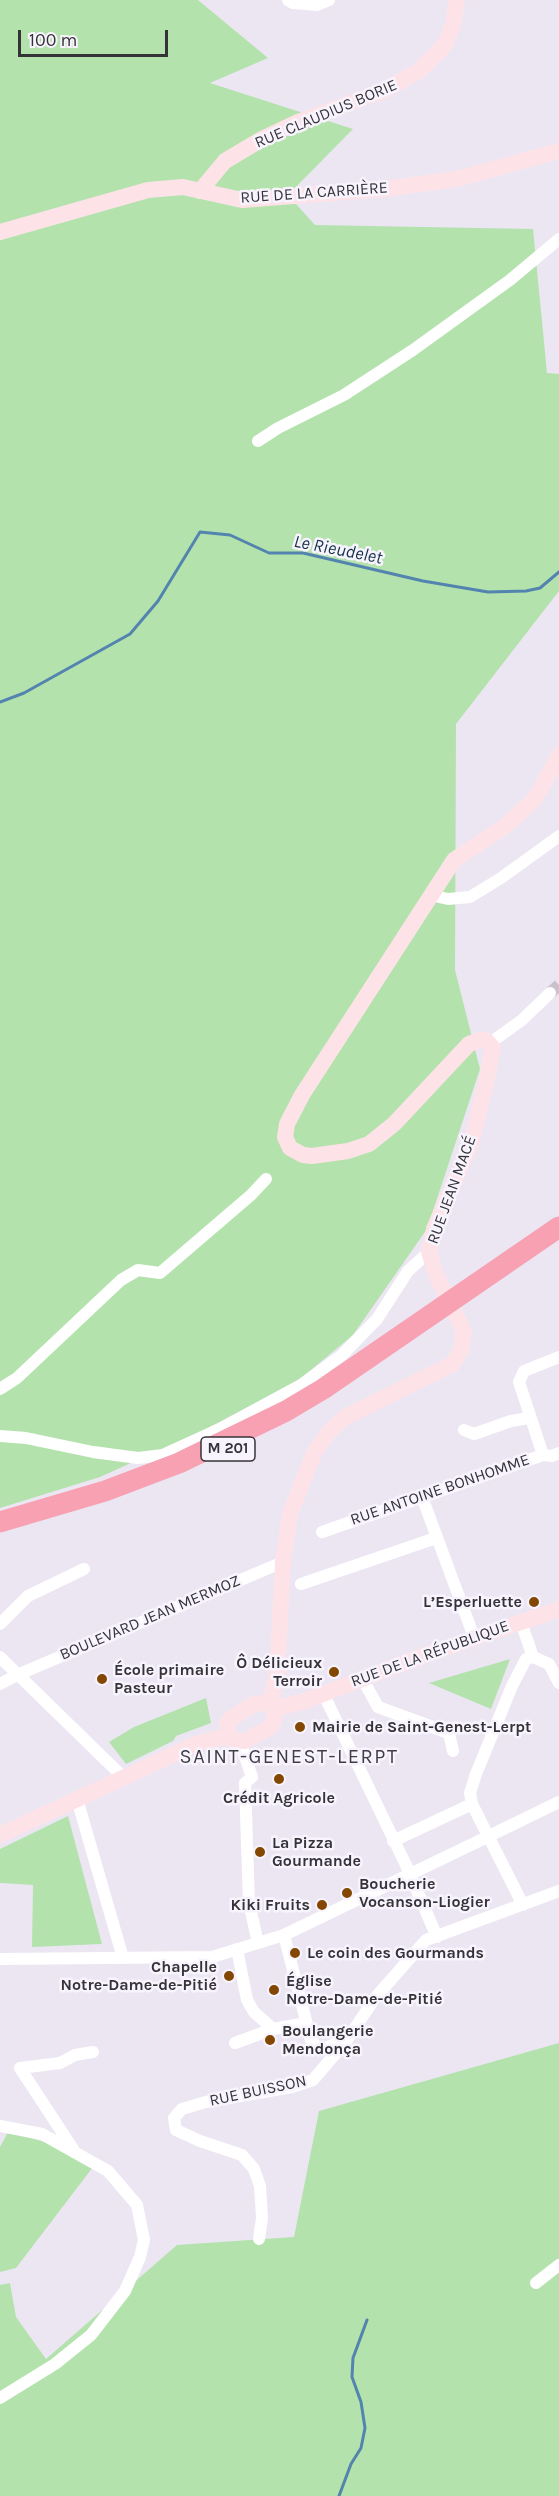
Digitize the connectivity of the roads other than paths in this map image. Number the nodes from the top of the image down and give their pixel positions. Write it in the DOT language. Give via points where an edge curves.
graph roads {
  1 [pos="288,0"];
  2 [pos="329,0"];
  3 [pos="457,0"];
  4 [pos="559,151"];
  5 [pos="200,190"];
  6 [pos="0,232"];
  7 [pos="559,239"];
  8 [pos="258,441"];
  9 [pos="559,755"];
  10 [pos="559,836"];
  11 [pos="430,895"];
  12 [pos="550,993"];
  13 [pos="490,1043"];
  14 [pos="266,1179"];
  15 [pos="559,1227"];
  16 [pos="559,1239"];
  17 [pos="429,1252"];
  18 [pos="480,1287"];
  19 [pos="433,1319"];
  20 [pos="559,1357"];
  21 [pos="0,1389"];
  22 [pos="529,1418"];
  23 [pos="464,1430"];
  24 [pos="0,1436"];
  25 [pos="559,1453"];
  26 [pos="543,1455"];
  27 [pos="422,1497"];
  28 [pos="0,1521"];
  29 [pos="0,1532"];
  30 [pos="322,1532"];
  31 [pos="436,1538"];
  32 [pos="283,1562"];
  33 [pos="84,1569"];
  34 [pos="301,1584"];
  35 [pos="559,1610"];
  36 [pos="521,1622"];
  37 [pos="0,1624"];
  38 [pos="474,1637"];
  39 [pos="0,1657"];
  40 [pos="530,1658"];
  41 [pos="17,1675"];
  42 [pos="362,1678"];
  43 [pos="559,1683"];
  44 [pos="0,1684"];
  45 [pos="322,1693"];
  46 [pos="269,1709"];
  47 [pos="232,1734"];
  48 [pos="453,1751"];
  49 [pos="123,1777"];
  50 [pos="77,1799"];
  51 [pos="559,1802"];
  52 [pos="472,1804"];
  53 [pos="0,1835"];
  54 [pos="486,1837"];
  55 [pos="393,1841"];
  56 [pos="410,1873"];
  57 [pos="559,1891"];
  58 [pos="522,1905"];
  59 [pos="284,1935"];
  60 [pos="437,1936"];
  61 [pos="258,1943"];
  62 [pos="237,1950"];
  63 [pos="123,1958"];
  64 [pos="0,1959"];
  65 [pos="306,2023"];
  66 [pos="273,2029"];
  67 [pos="347,2040"];
  68 [pos="235,2043"];
  69 [pos="93,2052"];
  70 [pos="0,2127"];
  71 [pos="73,2150"];
  72 [pos="259,2239"];
  73 [pos="559,2265"];
  74 [pos="536,2283"];
  75 [pos="0,2398"];
  1 -- 2 [label="street" via="317,5"];
  3 -- 5 [label="street, RUE CLAUDIUS BORIE" via="444,46 419,71 383,91 262,139 225,161"];
  4 -- 5 [label="street, RUE DE LA CARRIÈRE" via="429,184 242,200"];
  5 -- 6 [label="street, RUE DE LA CARRIÈRE" via="148,190"];
  7 -- 8 [label="street" via="413,350 344,396"];
  9 -- 11 [label="street" via="535,799 504,827 454,860"];
  10 -- 11 [label="street" via="470,897 448,899"];
  11 -- 13 [label="street" via="302,1095 286,1124 285,1137 290,1148 312,1156 369,1144 394,1124 469,1044 479,1040"];
  12 -- 13 [label="street"];
  13 -- 17 [label="street, RUE JEAN MACÉ" via="492,1054 471,1144 434,1229"];
  14 -- 21 [label="street" via="160,1273 138,1270 121,1280 17,1378"];
  15 -- 18 [label="highway, M 201"];
  16 -- 18 [label="highway, M 201"];
  17 -- 24 [label="street" via="408,1271 377,1319 342,1355 301,1385 163,1455 138,1458 26,1437"];
  17 -- 32 [label="street, RUE JEAN MACÉ" via="464,1332 461,1350 453,1364 345,1417 328,1433 314,1453 297,1493"];
  18 -- 19 [label="highway, M 201"];
  19 -- 28 [label="highway, M 201" via="323,1389 234,1438 105,1491"];
  19 -- 29 [label="highway, M 201" via="315,1405 195,1466"];
  20 -- 22 [label="street" via="524,1371 519,1382"];
  22 -- 23 [label="street" via="474,1434"];
  22 -- 26 [label="street"];
  25 -- 26 [label="street, RUE ANTOINE BONHOMME"];
  26 -- 27 [label="street, RUE ANTOINE BONHOMME"];
  27 -- 30 [label="street, RUE ANTOINE BONHOMME"];
  27 -- 31 [label="street"];
  31 -- 34 [label="street"];
  31 -- 38 [label="street"];
  32 -- 41 [label="street, BOULEVARD JEAN MERMOZ"];
  32 -- 46 [label="street, RUE JEAN MACÉ" via="279,1654"];
  33 -- 37 [label="street" via="28,1596"];
  35 -- 36 [label="street, RUE DE LA RÉPUBLIQUE"];
  36 -- 38 [label="street, RUE DE LA RÉPUBLIQUE"];
  36 -- 40 [label="street"];
  38 -- 42 [label="street, RUE DE LA RÉPUBLIQUE"];
  39 -- 41 [label="street"];
  40 -- 43 [label="street" via="549,1664"];
  40 -- 52 [label="street" via="512,1686 476,1774 470,1793"];
  41 -- 44 [label="street, BOULEVARD JEAN MERMOZ"];
  41 -- 49 [label="street"];
  42 -- 45 [label="street, RUE DE LA RÉPUBLIQUE"];
  42 -- 48 [label="street" via="378,1707 448,1733"];
  45 -- 46 [label="street, RUE DE LA RÉPUBLIQUE"];
  45 -- 55 [label="street"];
  46 -- 47 [label="street" via="232,1718"];
  46 -- 47 [label="street" via="267,1730"];
  47 -- 49 [label="street" via="208,1731 196,1744"];
  47 -- 61 [label="street" via="252,1777 246,1783 249,1903"];
  49 -- 50 [label="street"];
  50 -- 53 [label="street"];
  50 -- 63 [label="street"];
  51 -- 54 [label="street"];
  52 -- 54 [label="street"];
  52 -- 55 [label="street"];
  54 -- 56 [label="street"];
  54 -- 58 [label="street"];
  55 -- 56 [label="street"];
  56 -- 59 [label="street"];
  56 -- 60 [label="street"];
  57 -- 58 [label="street, RUE BUISSON"];
  58 -- 60 [label="street, RUE BUISSON"];
  59 -- 61 [label="street"];
  59 -- 65 [label="street"];
  60 -- 67 [label="street, RUE BUISSON" via="426,1940 375,1998"];
  61 -- 62 [label="street"];
  62 -- 63 [label="street" via="212,1957"];
  62 -- 66 [label="street" via="247,2000 254,2013"];
  63 -- 64 [label="street"];
  65 -- 66 [label="street"];
  65 -- 67 [label="street" via="311,2040 320,2050"];
  66 -- 68 [label="street"];
  67 -- 72 [label="street, RUE BUISSON" via="313,2080 198,2104 182,2109 174,2118 176,2130 242,2155 254,2169 262,2208"];
  69 -- 71 [label="street" via="60,2063 20,2068"];
  70 -- 71 [label="street" via="42,2134"];
  71 -- 75 [label="street" via="108,2171 137,2205 144,2240 140,2257 125,2291 91,2335 55,2364"];
  73 -- 74 [label="street"];
}
